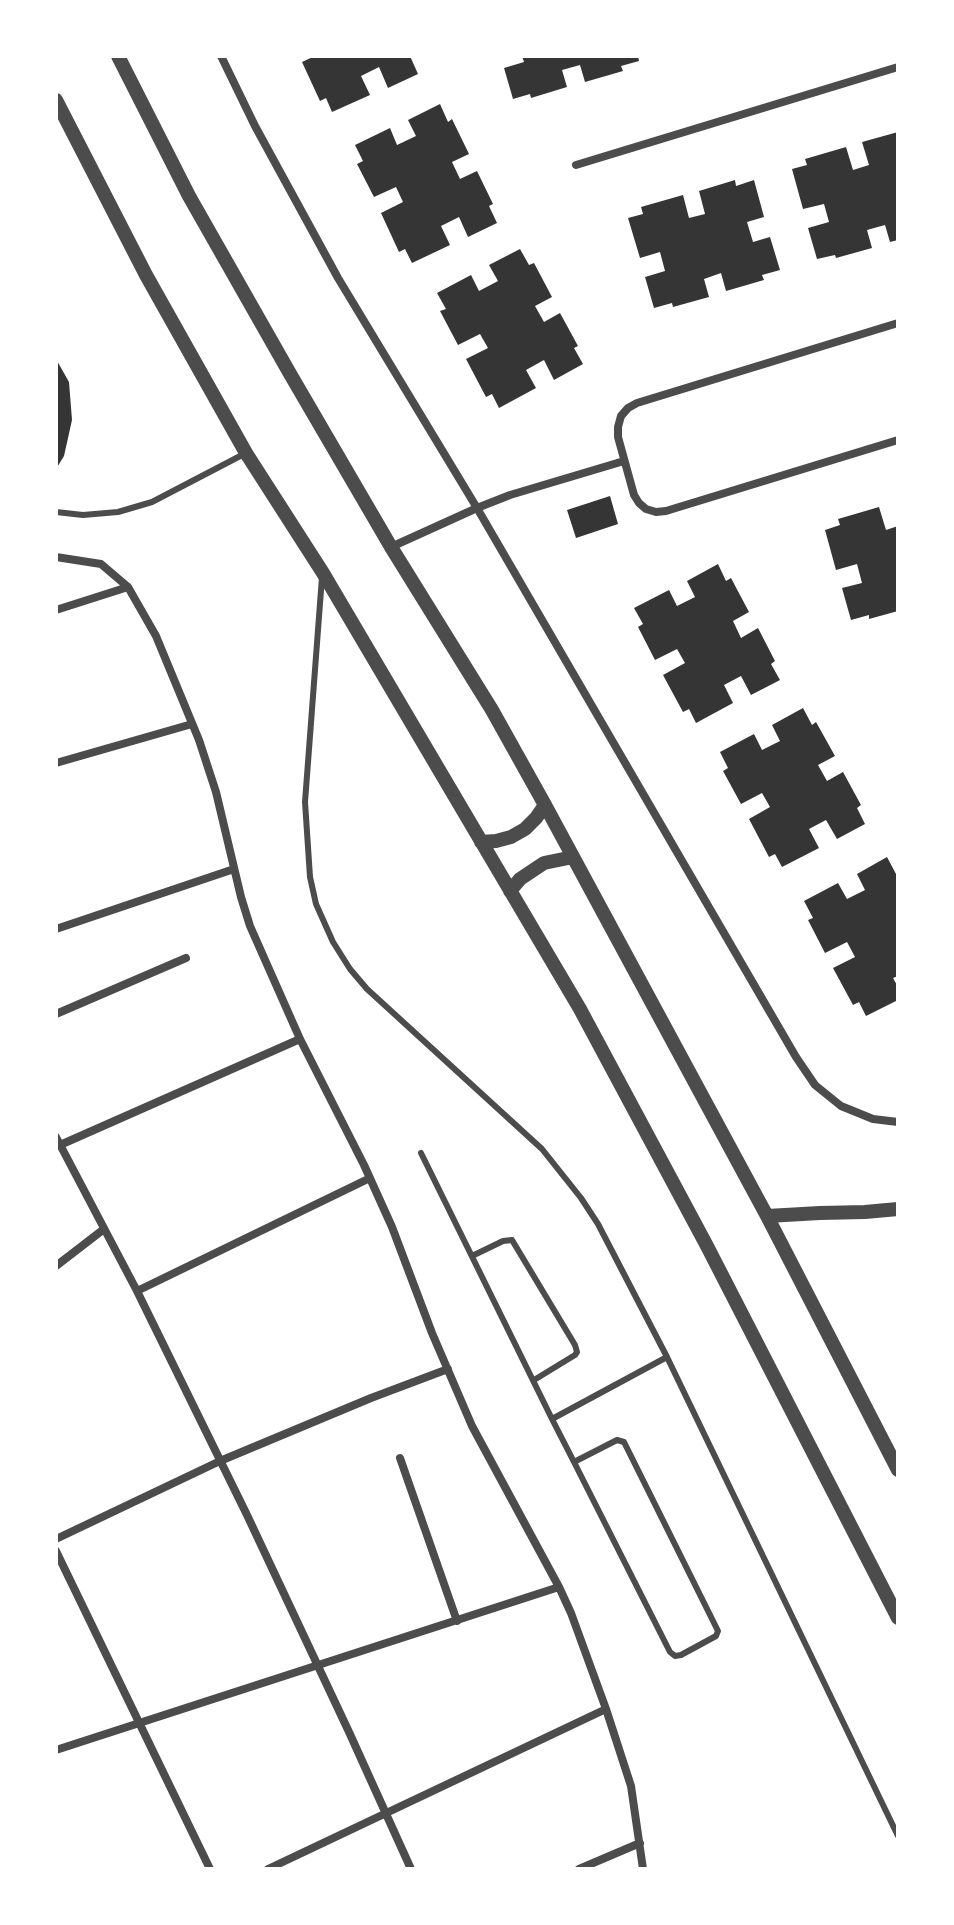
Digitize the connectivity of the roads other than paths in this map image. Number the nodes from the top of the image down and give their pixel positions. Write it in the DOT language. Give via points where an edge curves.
graph roads {
  1 [pos="118,56"];
  2 [pos="221,56"];
  3 [pos="898,67"];
  4 [pos="56,100"];
  5 [pos="576,165"];
  6 [pos="898,323"];
  7 [pos="898,440"];
  8 [pos="246,453"];
  9 [pos="624,461"];
  10 [pos="477,508"];
  11 [pos="56,512"];
  12 [pos="391,547"];
  13 [pos="56,557"];
  14 [pos="323,573"];
  15 [pos="128,587"];
  16 [pos="56,610"];
  17 [pos="192,724"];
  18 [pos="56,763"];
  19 [pos="545,805"];
  20 [pos="481,842"];
  21 [pos="573,857"];
  22 [pos="234,869"];
  23 [pos="510,891"];
  24 [pos="56,929"];
  25 [pos="186,958"];
  26 [pos="56,1014"];
  27 [pos="300,1039"];
  28 [pos="898,1122"];
  29 [pos="58,1141"];
  30 [pos="421,1153"];
  31 [pos="370,1178"];
  32 [pos="898,1209"];
  33 [pos="767,1216"];
  34 [pos="104,1229"];
  35 [pos="472,1256"];
  36 [pos="56,1266"];
  37 [pos="137,1291"];
  38 [pos="667,1357"];
  39 [pos="448,1369"];
  40 [pos="534,1380"];
  41 [pos="552,1419"];
  42 [pos="400,1458"];
  43 [pos="220,1461"];
  44 [pos="574,1462"];
  45 [pos="898,1470"];
  46 [pos="56,1539"];
  47 [pos="56,1551"];
  48 [pos="559,1587"];
  49 [pos="898,1618"];
  50 [pos="457,1621"];
  51 [pos="318,1665"];
  52 [pos="606,1709"];
  53 [pos="139,1723"];
  54 [pos="56,1750"];
  55 [pos="386,1813"];
  56 [pos="898,1836"];
  57 [pos="640,1843"];
  58 [pos="210,1869"];
  59 [pos="268,1869"];
  60 [pos="411,1869"];
  61 [pos="579,1869"];
  62 [pos="643,1869"];
  1 -- 12 [label="street" via="189,196"];
  2 -- 10 [label="street" via="338,278"];
  3 -- 5 [label="street"];
  4 -- 8 [label="street"];
  6 -- 9 [label="street" via="637,403 621,416 618,427"];
  7 -- 9 [label="street" via="656,512 639,503"];
  8 -- 11 [label="lane" via="152,502 118,512"];
  8 -- 14 [label="street"];
  9 -- 10 [label="street"];
  10 -- 12 [label="street"];
  10 -- 28 [label="street" via="802,1067 841,1106"];
  12 -- 19 [label="street"];
  13 -- 15 [label="street" via="101,564"];
  14 -- 20 [label="street"];
  14 -- 38 [label="lane" via="305,802 310,877 327,930 367,989 562,1173 598,1224"];
  15 -- 16 [label="street"];
  15 -- 17 [label="street" via="156,636"];
  17 -- 18 [label="street"];
  17 -- 22 [label="street" via="216,792"];
  19 -- 20 [label="street" via="525,829"];
  19 -- 21 [label="street"];
  20 -- 23 [label="street"];
  21 -- 23 [label="street" via="544,863"];
  21 -- 33 [label="street"];
  22 -- 24 [label="street"];
  22 -- 27 [label="street" via="250,926"];
  23 -- 49 [label="street" via="707,1246"];
  25 -- 26 [label="street"];
  27 -- 29 [label="street"];
  27 -- 31 [label="street"];
  29 -- 34 [label="street"];
  30 -- 35 [label="lane"];
  31 -- 37 [label="street"];
  31 -- 39 [label="street"];
  32 -- 33 [label="street"];
  33 -- 45 [label="street"];
  34 -- 36 [label="street"];
  34 -- 37 [label="street"];
  35 -- 40 [label="lane"];
  35 -- 40 [label="lane" via="512,1240 575,1345 575,1355"];
  37 -- 43 [label="street"];
  38 -- 41 [label="lane"];
  38 -- 56 [label="lane"];
  39 -- 43 [label="street"];
  39 -- 48 [label="street" via="472,1426"];
  40 -- 41 [label="lane"];
  41 -- 44 [label="lane"];
  42 -- 50 [label="street"];
  43 -- 46 [label="street"];
  43 -- 51 [label="street"];
  44 -- 44 [label="lane" via="670,1652 681,1655 716,1636 624,1442 617,1440"];
  47 -- 53 [label="street"];
  48 -- 50 [label="street"];
  48 -- 52 [label="street"];
  50 -- 51 [label="street"];
  51 -- 53 [label="street"];
  51 -- 55 [label="street"];
  52 -- 55 [label="street"];
  52 -- 57 [label="street" via="631,1786"];
  53 -- 54 [label="street"];
  53 -- 58 [label="street"];
  55 -- 59 [label="street"];
  55 -- 60 [label="street"];
  57 -- 61 [label="street"];
  57 -- 62 [label="street"];
}
